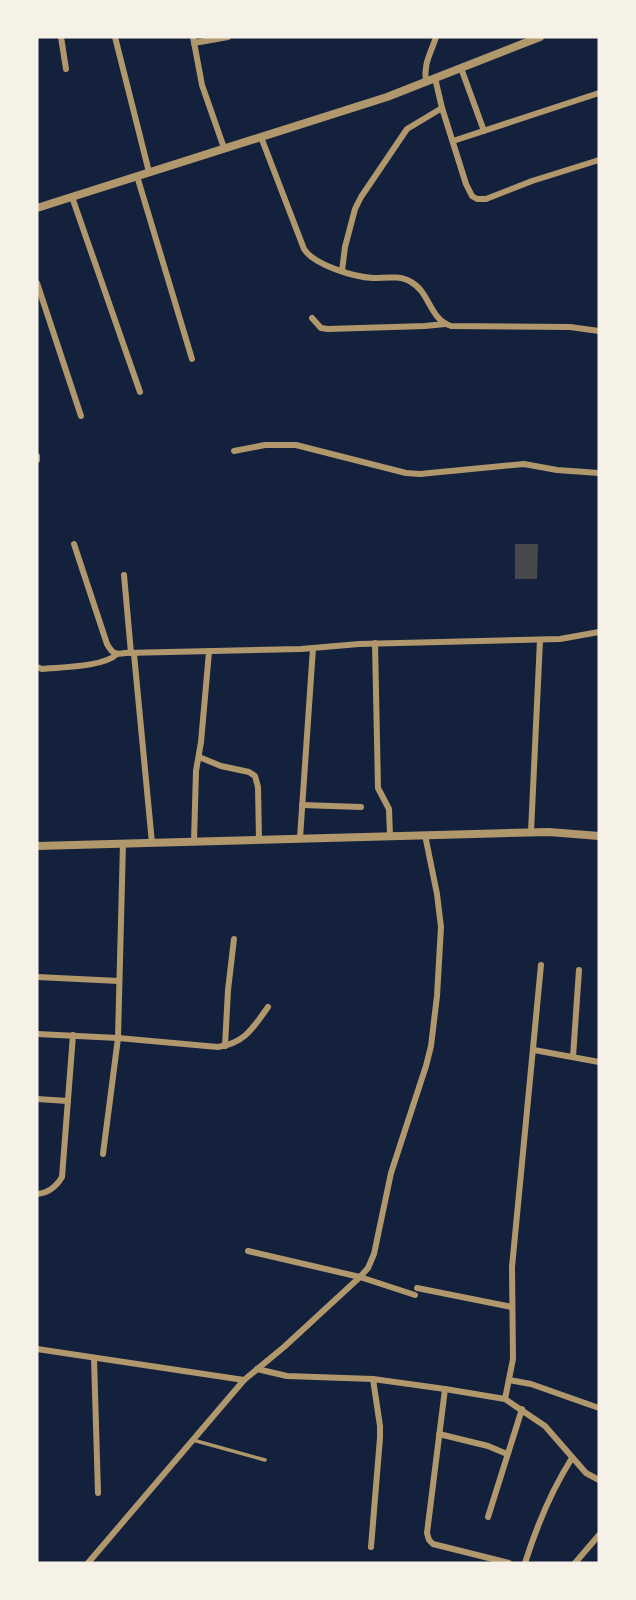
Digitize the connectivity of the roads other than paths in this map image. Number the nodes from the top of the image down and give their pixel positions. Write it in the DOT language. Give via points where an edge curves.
graph roads {
  1 [pos="61,37"];
  2 [pos="115,37"];
  3 [pos="228,37"];
  4 [pos="436,37"];
  5 [pos="540,37"];
  6 [pos="193,40"];
  7 [pos="461,68"];
  8 [pos="66,69"];
  9 [pos="435,78"];
  10 [pos="426,82"];
  11 [pos="599,93"];
  12 [pos="442,108"];
  13 [pos="484,131"];
  14 [pos="261,137"];
  15 [pos="453,141"];
  16 [pos="224,148"];
  17 [pos="599,160"];
  18 [pos="149,172"];
  19 [pos="137,176"];
  20 [pos="72,197"];
  21 [pos="37,208"];
  22 [pos="341,271"];
  23 [pos="37,283"];
  24 [pos="312,318"];
  25 [pos="445,324"];
  26 [pos="599,331"];
  27 [pos="192,359"];
  28 [pos="140,392"];
  29 [pos="82,416"];
  30 [pos="234,451"];
  31 [pos="599,473"];
  32 [pos="74,544"];
  33 [pos="124,575"];
  34 [pos="599,632"];
  35 [pos="540,639"];
  36 [pos="375,643"];
  37 [pos="313,648"];
  38 [pos="209,652"];
  39 [pos="117,654"];
  40 [pos="133,654"];
  41 [pos="37,667"];
  42 [pos="199,757"];
  43 [pos="302,805"];
  44 [pos="361,807"];
  45 [pos="531,832"];
  46 [pos="425,835"];
  47 [pos="390,836"];
  48 [pos="599,836"];
  49 [pos="300,838"];
  50 [pos="258,840"];
  51 [pos="194,841"];
  52 [pos="152,843"];
  53 [pos="123,844"];
  54 [pos="37,846"];
  55 [pos="234,939"];
  56 [pos="541,965"];
  57 [pos="579,970"];
  58 [pos="37,977"];
  59 [pos="119,981"];
  60 [pos="268,1007"];
  61 [pos="37,1034"];
  62 [pos="73,1035"];
  63 [pos="118,1038"];
  64 [pos="225,1046"];
  65 [pos="534,1050"];
  66 [pos="573,1057"];
  67 [pos="599,1062"];
  68 [pos="37,1099"];
  69 [pos="68,1101"];
  70 [pos="103,1154"];
  71 [pos="37,1194"];
  72 [pos="248,1251"];
  73 [pos="360,1277"];
  74 [pos="512,1307"];
  75 [pos="37,1349"];
  76 [pos="94,1358"];
  77 [pos="257,1369"];
  78 [pos="373,1379"];
  79 [pos="244,1380"];
  80 [pos="509,1380"];
  81 [pos="444,1389"];
  82 [pos="505,1399"];
  83 [pos="599,1408"];
  84 [pos="522,1409"];
  85 [pos="439,1434"];
  86 [pos="193,1440"];
  87 [pos="507,1454"];
  88 [pos="572,1458"];
  89 [pos="265,1460"];
  90 [pos="599,1480"];
  91 [pos="98,1493"];
  92 [pos="488,1517"];
  93 [pos="599,1535"];
  94 [pos="371,1547"];
  95 [pos="88,1563"];
  96 [pos="509,1563"];
  97 [pos="525,1563"];
  98 [pos="575,1563"];
  1 -- 8 [label="street"];
  2 -- 18 [label="street"];
  3 -- 6 [label="street"];
  4 -- 10 [label="street" via="425,62"];
  5 -- 7 [label="street"];
  6 -- 16 [label="street" via="202,85"];
  7 -- 9 [label="street"];
  7 -- 13 [label="street"];
  9 -- 10 [label="street"];
  9 -- 12 [label="street"];
  10 -- 14 [label="street"];
  11 -- 13 [label="street"];
  12 -- 15 [label="street"];
  12 -- 22 [label="street" via="407,129 366,189 355,209"];
  13 -- 15 [label="street"];
  14 -- 16 [label="street"];
  14 -- 22 [label="street" via="304,249"];
  15 -- 17 [label="street" via="469,191 477,199"];
  16 -- 18 [label="street"];
  18 -- 19 [label="street"];
  19 -- 20 [label="street"];
  19 -- 27 [label="street"];
  20 -- 21 [label="street"];
  20 -- 28 [label="street"];
  22 -- 25 [label="street" via="411,282"];
  23 -- 29 [label="street"];
  24 -- 25 [label="street" via="328,329"];
  25 -- 26 [label="street"];
  30 -- 31 [label="street" via="296,445 420,474 524,464"];
  32 -- 39 [label="street" via="107,644"];
  33 -- 40 [label="street"];
  34 -- 35 [label="street"];
  35 -- 36 [label="street"];
  35 -- 45 [label="street"];
  36 -- 37 [label="street"];
  36 -- 47 [label="street" via="379,788 388,810"];
  37 -- 38 [label="street"];
  37 -- 43 [label="street"];
  38 -- 40 [label="street"];
  38 -- 42 [label="street"];
  39 -- 40 [label="street"];
  39 -- 41 [label="street" via="100,663"];
  40 -- 52 [label="street"];
  42 -- 50 [label="street" via="255,776"];
  42 -- 51 [label="street"];
  43 -- 44 [label="street"];
  43 -- 49 [label="street"];
  45 -- 46 [label="street"];
  45 -- 48 [label="street"];
  46 -- 47 [label="street"];
  46 -- 73 [label="street" via="441,927 431,1046 391,1173 374,1254"];
  47 -- 49 [label="street"];
  49 -- 50 [label="street"];
  50 -- 51 [label="street"];
  51 -- 52 [label="street"];
  52 -- 53 [label="street"];
  53 -- 54 [label="street"];
  53 -- 59 [label="street"];
  55 -- 64 [label="street"];
  56 -- 65 [label="street"];
  57 -- 66 [label="street"];
  58 -- 59 [label="street"];
  59 -- 63 [label="street"];
  60 -- 64 [label="street" via="249,1034"];
  61 -- 62 [label="street"];
  62 -- 63 [label="street"];
  62 -- 69 [label="street"];
  63 -- 64 [label="street"];
  63 -- 70 [label="street"];
  65 -- 66 [label="street"];
  65 -- 74 [label="street"];
  66 -- 67 [label="street"];
  68 -- 69 [label="street"];
  69 -- 71 [label="street" via="62,1177 50,1191"];
  72 -- 73 [label="street"];
  73 -- 74 [label="street" via="416,1292"];
  73 -- 77 [label="street"];
  74 -- 80 [label="street"];
  75 -- 76 [label="street"];
  76 -- 79 [label="street"];
  76 -- 91 [label="street"];
  77 -- 78 [label="street" via="287,1376"];
  77 -- 79 [label="street"];
  78 -- 81 [label="street"];
  78 -- 94 [label="street" via="380,1438"];
  79 -- 86 [label="street"];
  80 -- 82 [label="street"];
  80 -- 83 [label="street"];
  81 -- 82 [label="street"];
  81 -- 85 [label="street"];
  82 -- 84 [label="street"];
  84 -- 87 [label="street"];
  84 -- 88 [label="street" via="550,1430"];
  85 -- 87 [label="street"];
  85 -- 96 [label="street" via="429,1540"];
  86 -- 89 [label="lane"];
  86 -- 95 [label="street"];
  87 -- 92 [label="street"];
  88 -- 90 [label="street" via="586,1474"];
  88 -- 97 [label="street" via="552,1491"];
  93 -- 98 [label="street"];
}
